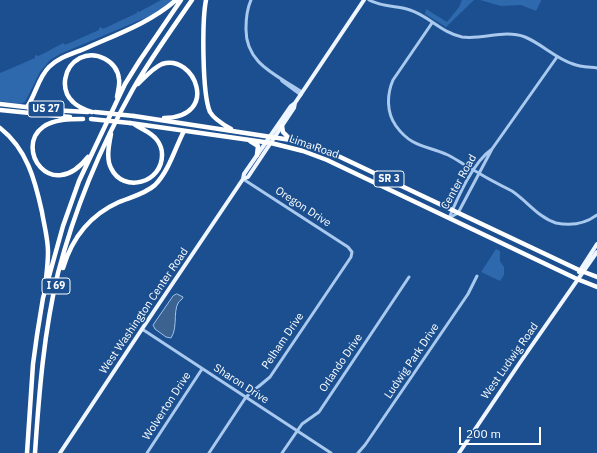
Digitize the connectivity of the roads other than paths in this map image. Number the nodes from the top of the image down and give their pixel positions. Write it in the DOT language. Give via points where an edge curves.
graph roads {
  1 [pos="176,0"];
  2 [pos="181,0"];
  3 [pos="192,0"];
  4 [pos="206,0"];
  5 [pos="251,0"];
  6 [pos="364,0"];
  7 [pos="369,0"];
  8 [pos="432,23"];
  9 [pos="557,57"];
  10 [pos="597,68"];
  11 [pos="133,89"];
  12 [pos="302,93"];
  13 [pos="295,103"];
  14 [pos="0,104"];
  15 [pos="115,104"];
  16 [pos="27,107"];
  17 [pos="0,110"];
  18 [pos="94,112"];
  19 [pos="83,119"];
  20 [pos="152,119"];
  21 [pos="132,123"];
  22 [pos="282,126"];
  23 [pos="113,127"];
  24 [pos="0,128"];
  25 [pos="184,131"];
  26 [pos="234,131"];
  27 [pos="272,137"];
  28 [pos="244,139"];
  29 [pos="291,140"];
  30 [pos="268,143"];
  31 [pos="94,149"];
  32 [pos="492,149"];
  33 [pos="256,155"];
  34 [pos="473,170"];
  35 [pos="478,173"];
  36 [pos="243,179"];
  37 [pos="453,210"];
  38 [pos="458,213"];
  39 [pos="597,215"];
  40 [pos="450,218"];
  41 [pos="597,244"];
  42 [pos="352,252"];
  43 [pos="597,252"];
  44 [pos="582,271"];
  45 [pos="477,276"];
  46 [pos="409,277"];
  47 [pos="597,277"];
  48 [pos="577,279"];
  49 [pos="597,287"];
  50 [pos="45,290"];
  51 [pos="54,294"];
  52 [pos="142,329"];
  53 [pos="202,369"];
  54 [pos="246,397"];
  55 [pos="297,431"];
  56 [pos="28,453"];
  57 [pos="35,453"];
  58 [pos="60,453"];
  59 [pos="147,453"];
  60 [pos="209,453"];
  61 [pos="282,453"];
  62 [pos="331,453"];
  63 [pos="358,453"];
  64 [pos="459,453"];
  1 -- 16 [label="highway" via="152,17 53,63 40,79"];
  2 -- 15 [label="highway, I 69" via="140,60"];
  3 -- 11 [label="highway, I 69"];
  4 -- 26 [label="highway" via="206,99 210,113"];
  5 -- 12 [label="street" via="246,22 250,49 259,63"];
  6 -- 12 [label="main road, West Washington Center Road"];
  7 -- 8 [label="street" via="378,5 418,13"];
  8 -- 9 [label="street" via="461,37 504,34 526,37"];
  8 -- 34 [label="street" via="393,80 389,93 389,110 396,127 410,141 449,156"];
  9 -- 10 [label="street" via="574,65"];
  9 -- 32 [label="street, Center Road"];
  11 -- 20 [label="highway" via="154,68 164,64 173,63 182,67 193,78 198,89 192,108 175,118"];
  11 -- 23 [label="highway, I 69"];
  12 -- 13 [label="main road, West Washington Center Road"];
  13 -- 22 [label="main road, West Washington Center Road"];
  13 -- 27 [label="main road, West Washington Center Road"];
  14 -- 16 [label="highway, Lima Road / US 27"];
  15 -- 18 [label="highway" via="119,78 114,67 99,56 80,58 71,65 65,77 66,91 72,102"];
  15 -- 31 [label="highway, I 69"];
  16 -- 18 [label="highway, Lima Road / US 27"];
  17 -- 19 [label="highway, Lima Road / US 27"];
  18 -- 20 [label="highway, Lima Road / US 27, bridge"];
  19 -- 21 [label="highway, Lima Road / US 27, bridge"];
  19 -- 31 [label="highway" via="58,121 43,127 33,142 35,160 50,174 61,176 80,166"];
  20 -- 26 [label="highway, Lima Road / SR 3"];
  21 -- 23 [label="highway" via="151,133 162,148 162,162 158,171 142,182 123,180 114,174 110,167"];
  21 -- 25 [label="highway, Lima Road / SR 3"];
  22 -- 27 [label="main road, West Washington Center Road"];
  22 -- 29 [label="highway" via="283,132"];
  23 -- 51 [label="highway, I 69" via="87,184 63,257"];
  24 -- 50 [label="highway" via="19,147 32,175 47,245"];
  25 -- 28 [label="highway, Lima Road / SR 3"];
  25 -- 51 [label="highway" via="164,172 154,185 107,208 85,226 69,251"];
  26 -- 27 [label="highway, Lima Road / SR 3"];
  27 -- 29 [label="highway, Lima Road / SR 3"];
  27 -- 30 [label="main road, West Washington Center Road"];
  28 -- 30 [label="highway, Lima Road / SR 3"];
  28 -- 33 [label="highway" via="258,146"];
  29 -- 37 [label="highway, Lima Road / SR 3" via="336,155"];
  30 -- 33 [label="main road, West Washington Center Road"];
  30 -- 36 [label="main road, West Washington Center Road" via="248,177"];
  30 -- 40 [label="highway, Lima Road / SR 3" via="303,151 327,160"];
  31 -- 50 [label="highway, I 69" via="63,226"];
  32 -- 34 [label="street, Center Road"];
  32 -- 35 [label="street, Center Road"];
  33 -- 36 [label="main road, West Washington Center Road"];
  34 -- 35 [label="street"];
  34 -- 37 [label="street, Center Road"];
  35 -- 38 [label="street, Center Road"];
  35 -- 39 [label="street" via="513,192 544,217 555,222 578,224"];
  36 -- 42 [label="street, Oregon Drive"];
  36 -- 52 [label="main road, West Washington Center Road"];
  37 -- 38 [label="highway, Lima Road / SR 3"];
  37 -- 40 [label="street, Center Road"];
  38 -- 40 [label="street, Center Road"];
  38 -- 44 [label="highway, Lima Road / SR 3"];
  40 -- 48 [label="highway, Lima Road / SR 3"];
  41 -- 44 [label="main road, West Ludwig Road"];
  42 -- 54 [label="street, Pelham Drive" via="270,377"];
  43 -- 44 [label="main road, West Ludwig Road"];
  44 -- 47 [label="highway, Lima Road / SR 3"];
  44 -- 48 [label="main road, West Ludwig Road"];
  45 -- 63 [label="street, Ludwig Park Drive" via="468,294"];
  46 -- 55 [label="street, Orlando Drive" via="319,412 302,424"];
  48 -- 49 [label="highway, Lima Road / SR 3"];
  48 -- 64 [label="main road, West Ludwig Road"];
  50 -- 56 [label="highway, I 69" via="32,364"];
  51 -- 57 [label="highway, I 69" via="44,356"];
  52 -- 53 [label="street, Sharon Drive"];
  52 -- 58 [label="main road, West Washington Center Road"];
  53 -- 54 [label="street, Sharon Drive"];
  53 -- 59 [label="street, Wolverton Drive"];
  54 -- 55 [label="street, Sharon Drive"];
  54 -- 60 [label="street, Pelham Drive"];
  55 -- 61 [label="street, Orlando Drive"];
  55 -- 62 [label="street, Sharon Drive"];
}
